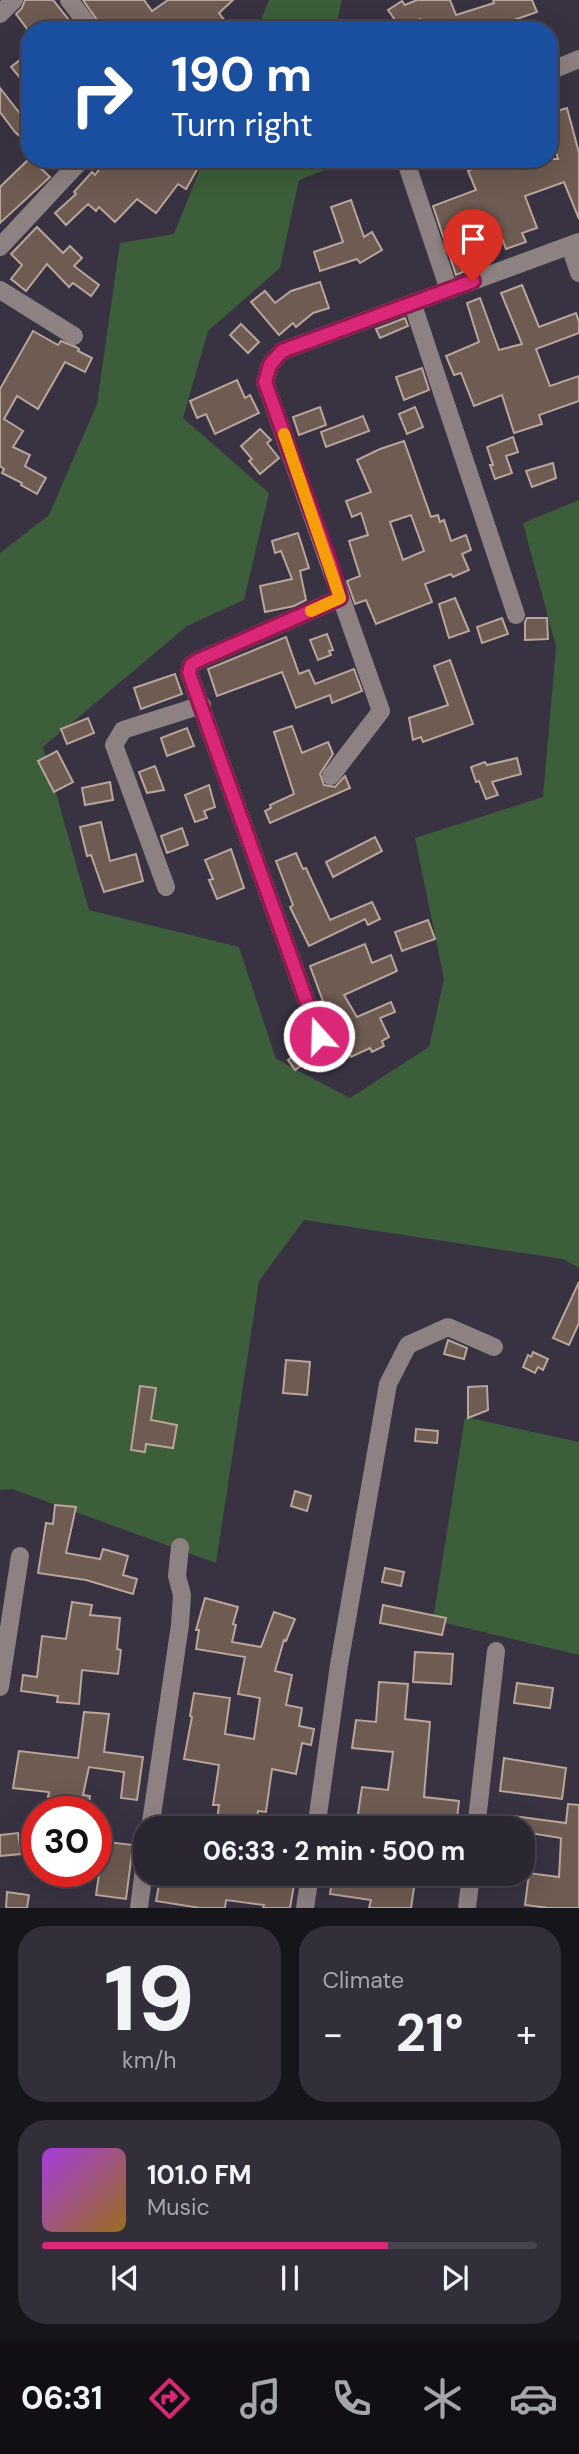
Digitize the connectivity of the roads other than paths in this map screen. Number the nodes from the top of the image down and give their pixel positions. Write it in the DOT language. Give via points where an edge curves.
graph roads {
  1 [pos="14,0"];
  2 [pos="69,0"];
  3 [pos="0,15"];
  4 [pos="85,21"];
  5 [pos="579,59"];
  6 [pos="558,68"];
  7 [pos="74,168"];
  8 [pos="408,168"];
  9 [pos="574,244"];
  10 [pos="0,247"];
  11 [pos="579,273"];
  12 [pos="0,290"];
  13 [pos="449,290"];
  14 [pos="413,305"];
  15 [pos="74,336"];
  16 [pos="340,598"];
  17 [pos="516,615"];
  18 [pos="202,705"];
  19 [pos="331,776"];
  20 [pos="166,887"];
  21 [pos="319,1036"];
  22 [pos="494,1347"];
  23 [pos="180,1547"];
  24 [pos="20,1556"];
  25 [pos="496,1651"];
  26 [pos="0,1687"];
  27 [pos="152,1816"];
  28 [pos="318,1816"];
  29 [pos="477,1816"];
  30 [pos="142,1886"];
  31 [pos="308,1886"];
  32 [pos="470,1886"];
  33 [pos="139,1908"];
  34 [pos="305,1908"];
  35 [pos="467,1908"];
  1 -- 3 [label="street"];
  2 -- 4 [label="street"];
  5 -- 6 [label="street"];
  7 -- 10 [label="street"];
  8 -- 13 [label="street"];
  9 -- 11 [label="street"];
  9 -- 13 [label="street"];
  12 -- 15 [label="street"];
  13 -- 14 [label="street"];
  14 -- 16 [label="street" via="282,351 270,365 265,382"];
  14 -- 17 [label="street"];
  16 -- 18 [label="street" via="191,665 189,673"];
  16 -- 19 [label="street" via="381,711"];
  18 -- 20 [label="street" via="122,730 114,745"];
  18 -- 21 [label="street"];
  22 -- 28 [label="street" via="448,1327 408,1345 388,1384"];
  23 -- 27 [label="street" via="180,1625"];
  24 -- 26 [label="street"];
  25 -- 29 [label="street"];
  30 -- 33 [label="street"];
  31 -- 34 [label="street"];
  32 -- 35 [label="street"];
}
